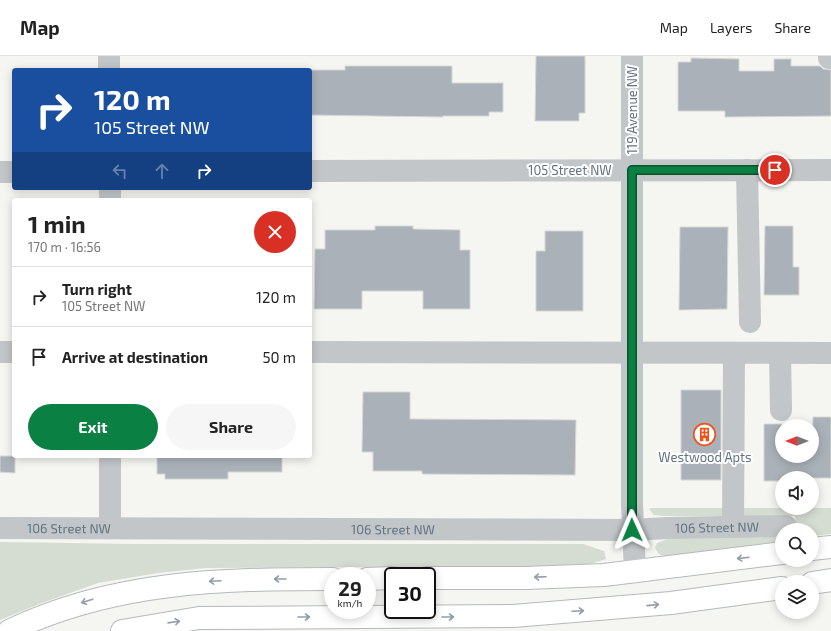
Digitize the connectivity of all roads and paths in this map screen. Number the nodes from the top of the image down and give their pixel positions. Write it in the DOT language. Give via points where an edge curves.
graph roads {
  1 [pos="110,56"];
  2 [pos="632,56"];
  3 [pos="110,68"];
  4 [pos="632,170"];
  5 [pos="748,170"];
  6 [pos="831,170"];
  7 [pos="312,171"];
  8 [pos="0,172"];
  9 [pos="12,172"];
  10 [pos="750,322"];
  11 [pos="0,352"];
  12 [pos="12,352"];
  13 [pos="312,352"];
  14 [pos="632,353"];
  15 [pos="734,353"];
  16 [pos="780,353"];
  17 [pos="831,353"];
  18 [pos="781,410"];
  19 [pos="110,458"];
  20 [pos="775,526"];
  21 [pos="733,527"];
  22 [pos="0,528"];
  23 [pos="110,528"];
  24 [pos="632,530"];
  25 [pos="831,547"];
  26 [pos="819,548"];
  27 [pos="775,554"];
  28 [pos="635,572"];
  29 [pos="436,578"];
  30 [pos="324,579"];
  31 [pos="831,580"];
  32 [pos="819,582"];
  33 [pos="775,589"];
  34 [pos="9,631"];
  35 [pos="122,631"];
  1 -- 3 [label="street"];
  2 -- 4 [label="street, 119 Avenue NW"];
  4 -- 5 [label="street, 105 Street NW"];
  4 -- 7 [label="street, 105 Street NW"];
  4 -- 14 [label="street, 119 Avenue NW"];
  5 -- 6 [label="street, 105 Street NW"];
  5 -- 10 [label="street"];
  8 -- 9 [label="street"];
  11 -- 12 [label="street"];
  13 -- 14 [label="street"];
  14 -- 15 [label="street"];
  14 -- 24 [label="street, 119 Avenue NW"];
  15 -- 16 [label="street"];
  15 -- 21 [label="street"];
  16 -- 17 [label="street"];
  16 -- 18 [label="street"];
  19 -- 23 [label="street"];
  20 -- 21 [label="street, 106 Street NW"];
  21 -- 24 [label="street, 106 Street NW"];
  22 -- 23 [label="street, 106 Street NW"];
  23 -- 24 [label="street, 106 Street NW"];
  24 -- 28 [label="street, 119 Avenue NW"];
  25 -- 26 [label="main road"];
  27 -- 28 [label="main road, one-way"];
  28 -- 29 [label="main road, one-way" via="526,578"];
  30 -- 34 [label="main road, one-way" via="210,581 156,588 96,598 32,620"];
  31 -- 32 [label="main road"];
  35 -- 33 [label="main road, one-way" via="199,618 512,616 671,603"];
}
